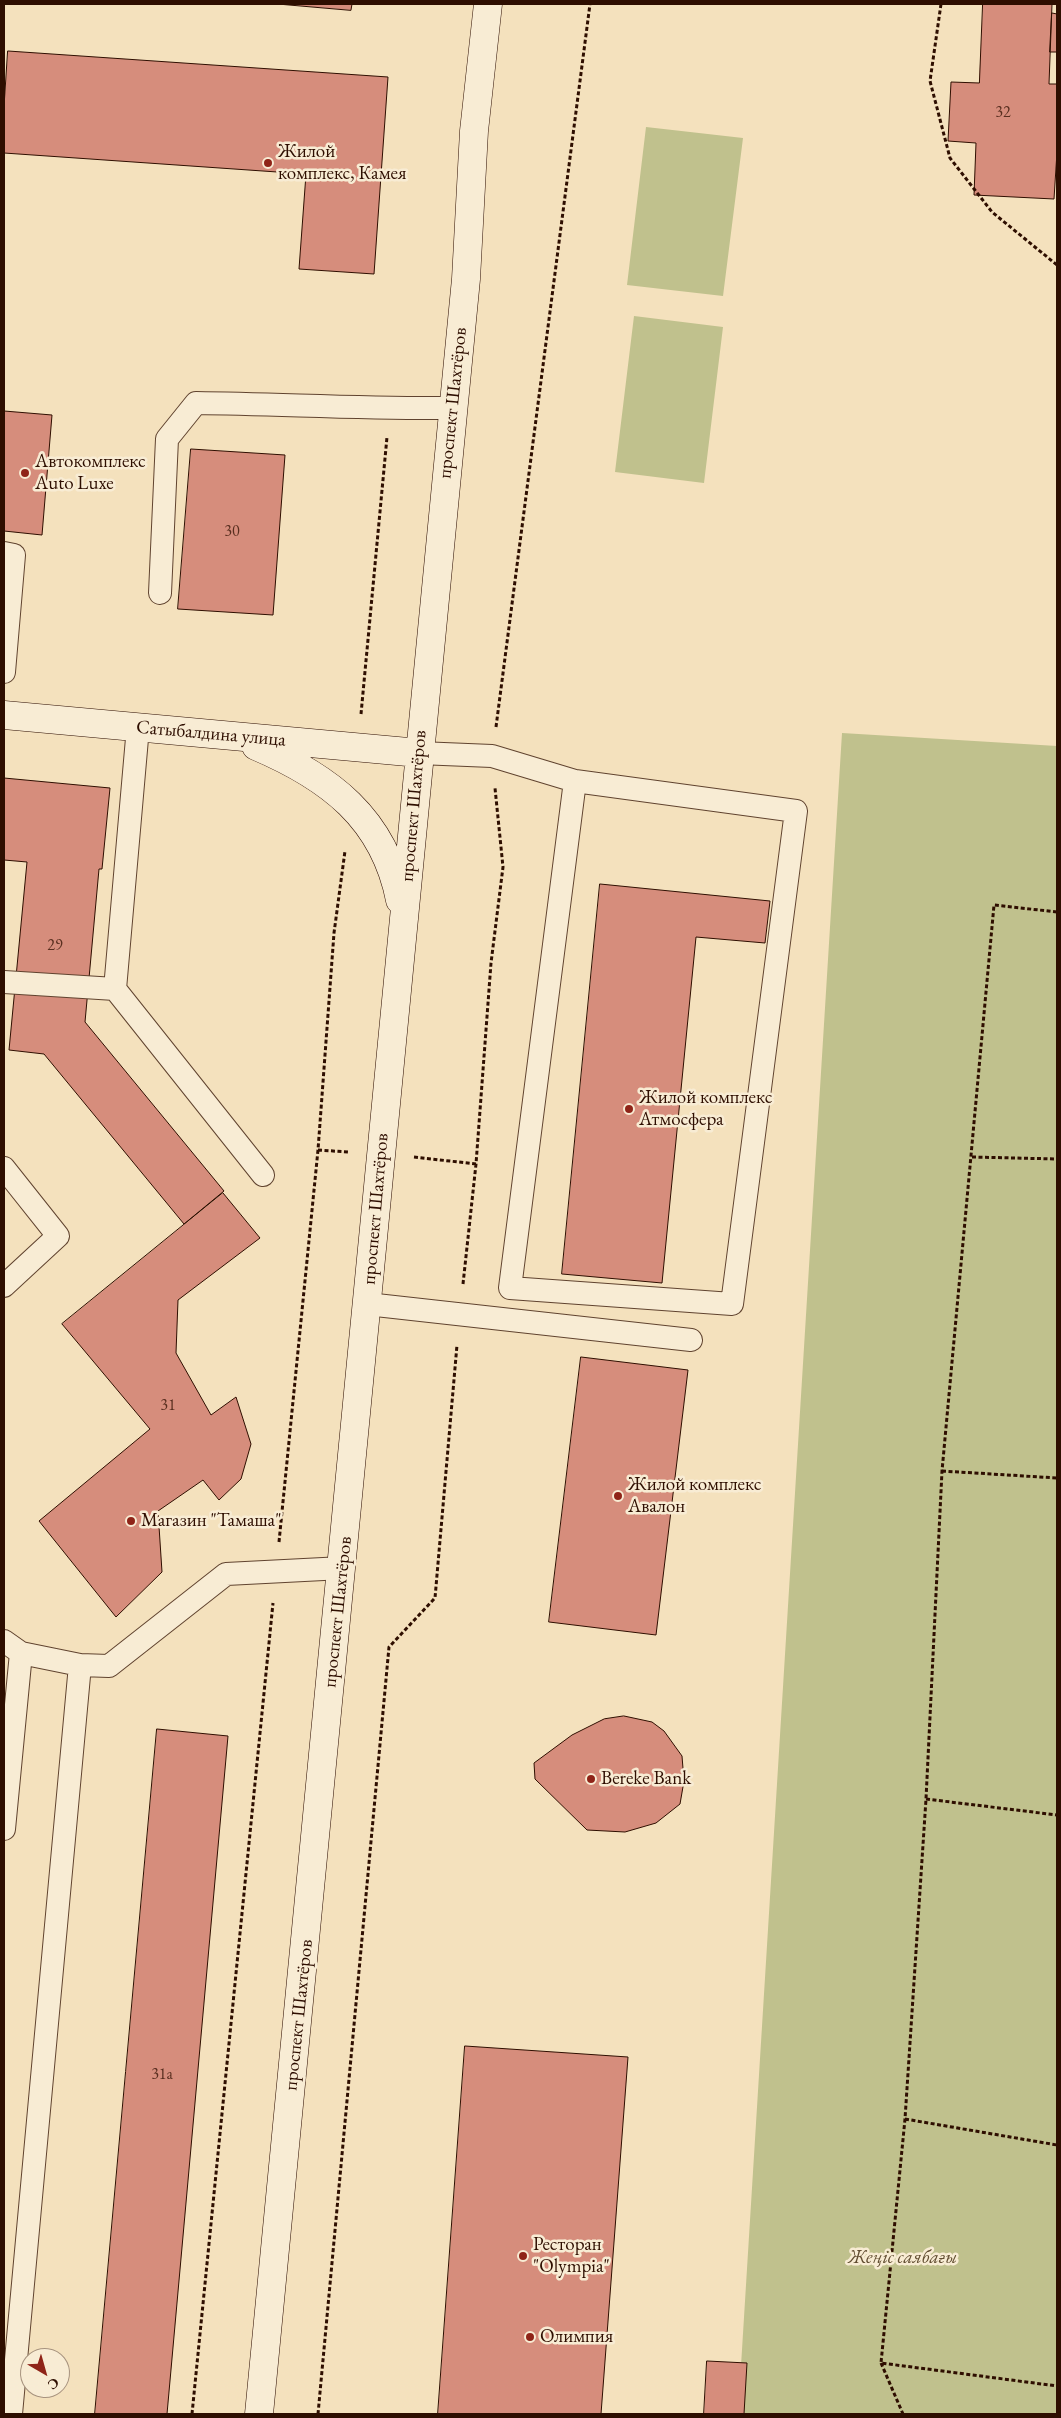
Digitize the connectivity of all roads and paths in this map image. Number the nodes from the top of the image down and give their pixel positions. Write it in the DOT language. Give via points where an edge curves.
graph roads {
  1 [pos="488,4"];
  2 [pos="590,4"];
  3 [pos="941,4"];
  4 [pos="1057,265"];
  5 [pos="452,408"];
  6 [pos="390,409"];
  7 [pos="4,554"];
  8 [pos="160,593"];
  9 [pos="4,672"];
  10 [pos="4,714"];
  11 [pos="360,717"];
  12 [pos="138,727"];
  13 [pos="232,736"];
  14 [pos="419,753"];
  15 [pos="492,756"];
  16 [pos="576,781"];
  17 [pos="1057,912"];
  18 [pos="404,918"];
  19 [pos="4,982"];
  20 [pos="115,989"];
  21 [pos="972,1157"];
  22 [pos="1057,1159"];
  23 [pos="4,1168"];
  24 [pos="263,1175"];
  25 [pos="4,1286"];
  26 [pos="367,1304"];
  27 [pos="460,1314"];
  28 [pos="690,1340"];
  29 [pos="942,1471"];
  30 [pos="1057,1478"];
  31 [pos="343,1568"];
  32 [pos="12,1647"];
  33 [pos="80,1665"];
  34 [pos="11,1688"];
  35 [pos="926,1799"];
  36 [pos="1057,1815"];
  37 [pos="4,1829"];
  38 [pos="905,2119"];
  39 [pos="1057,2145"];
  40 [pos="880,2363"];
  41 [pos="1057,2386"];
  42 [pos="11,2414"];
  43 [pos="259,2414"];
  44 [pos="318,2414"];
  45 [pos="904,2414"];
  1 -- 5 [label="main road, проспект Шахтёров" via="474,131 466,279"];
  2 -- 15 [label="path"];
  3 -- 4 [label="path" via="930,81 950,158 992,212"];
  5 -- 6 [label="lane"];
  5 -- 14 [label="main road, проспект Шахтёров"];
  6 -- 8 [label="lane" via="196,403 167,439"];
  6 -- 11 [label="path"];
  7 -- 9 [label="lane" via="14,555"];
  10 -- 12 [label="main road, Сатыбалдина улица"];
  12 -- 13 [label="main road, Сатыбалдина улица"];
  12 -- 20 [label="lane"];
  13 -- 14 [label="main road, Сатыбалдина улица"];
  13 -- 18 [label="main road" via="293,762 340,794 374,830 396,879"];
  14 -- 15 [label="lane"];
  14 -- 18 [label="main road, проспект Шахтёров"];
  15 -- 16 [label="lane"];
  15 -- 27 [label="path" via="503,868"];
  16 -- 16 [label="lane" via="510,1288 732,1304 796,811"];
  17 -- 21 [label="path" via="994,905"];
  18 -- 26 [label="main road, проспект Шахтёров"];
  19 -- 20 [label="lane"];
  20 -- 24 [label="lane"];
  21 -- 22 [label="path"];
  21 -- 29 [label="path"];
  23 -- 25 [label="lane" via="58,1236"];
  26 -- 27 [label="lane"];
  26 -- 31 [label="main road, проспект Шахтёров"];
  27 -- 28 [label="lane"];
  27 -- 44 [label="path" via="435,1598 389,1648"];
  29 -- 30 [label="path"];
  29 -- 35 [label="path"];
  31 -- 33 [label="lane" via="226,1574 109,1666"];
  31 -- 43 [label="main road, проспект Шахтёров"];
  32 -- 33 [label="lane"];
  32 -- 34 [label="lane"];
  33 -- 42 [label="lane"];
  34 -- 37 [label="lane"];
  35 -- 36 [label="path"];
  35 -- 38 [label="path"];
  38 -- 39 [label="path"];
  38 -- 40 [label="path"];
  40 -- 41 [label="path"];
  40 -- 45 [label="path"];
}
